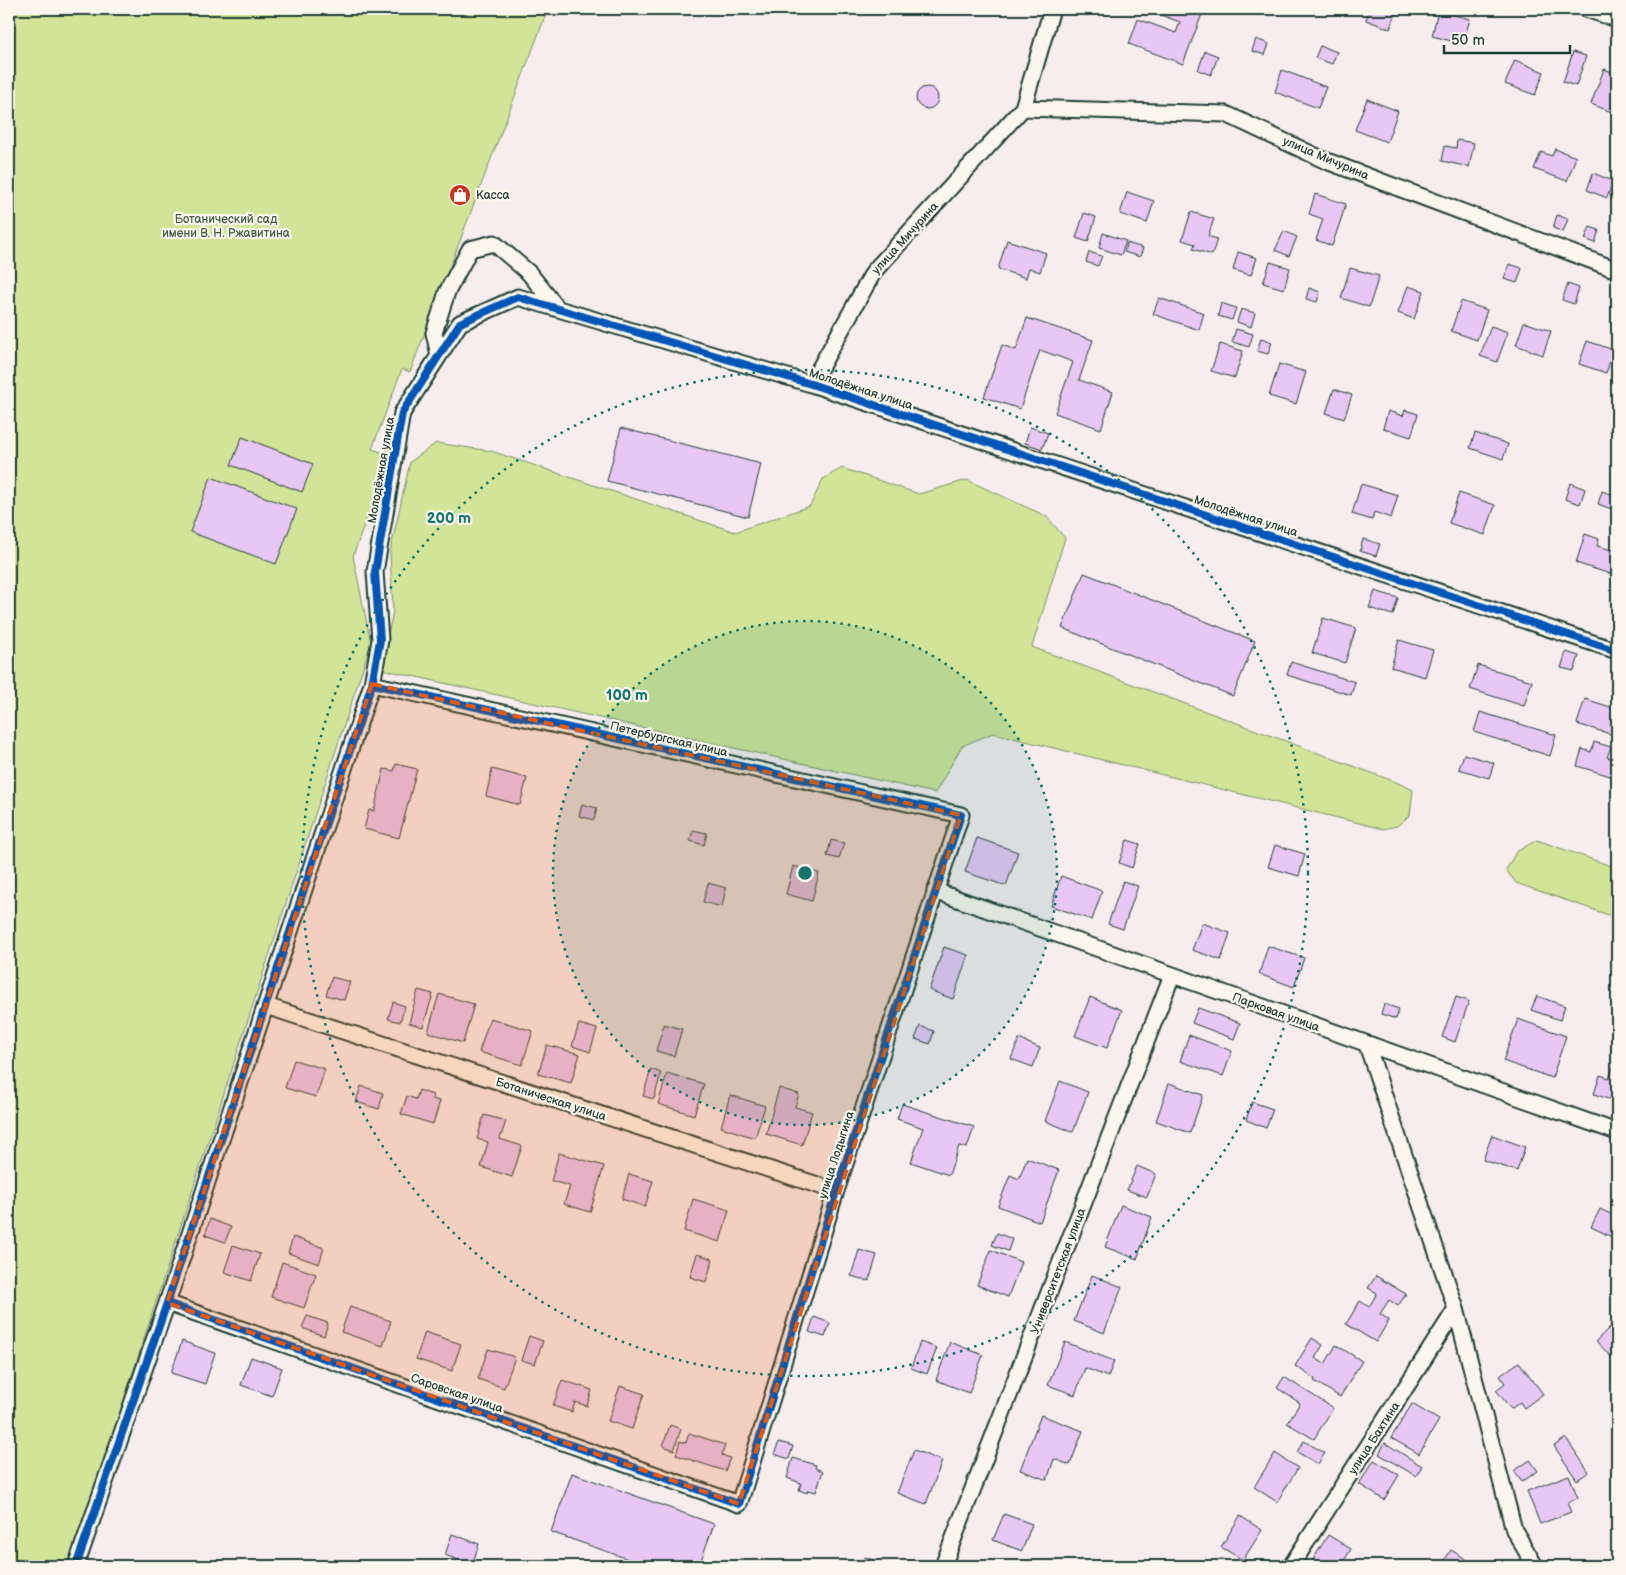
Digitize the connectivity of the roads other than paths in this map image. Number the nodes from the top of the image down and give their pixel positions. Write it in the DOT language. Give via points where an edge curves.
graph roads {
  1 [pos="1052,9"];
  2 [pos="1586,9"];
  3 [pos="1617,19"];
  4 [pos="1023,108"];
  5 [pos="1617,270"];
  6 [pos="558,309"];
  7 [pos="440,355"];
  8 [pos="811,384"];
  9 [pos="1617,651"];
  10 [pos="372,684"];
  11 [pos="961,815"];
  12 [pos="935,891"];
  13 [pos="1172,975"];
  14 [pos="266,1006"];
  15 [pos="1367,1045"];
  16 [pos="1617,1132"];
  17 [pos="836,1191"];
  18 [pos="167,1303"];
  19 [pos="1456,1309"];
  20 [pos="739,1504"];
  21 [pos="76,1566"];
  22 [pos="944,1566"];
  23 [pos="1291,1566"];
  24 [pos="1535,1566"];
  1 -- 4 [label="street, улица Мичурина"];
  2 -- 3 [label="street"];
  4 -- 5 [label="street, улица Мичурина" via="1226,114 1324,160"];
  4 -- 8 [label="street, улица Мичурина" via="874,271"];
  6 -- 7 [label="street, Молодёжная улица" via="518,297 460,323"];
  6 -- 7 [label="street" via="529,273 494,243 470,249 447,292 434,333"];
  6 -- 8 [label="street, Молодёжная улица"];
  7 -- 10 [label="street, Молодёжная улица" via="402,413 374,572 380,640"];
  8 -- 9 [label="street, Молодёжная улица"];
  10 -- 11 [label="street, Петербургская улица"];
  10 -- 14 [label="street, Молодёжная улица"];
  11 -- 12 [label="street, улица Лодыгина"];
  12 -- 13 [label="street, Парковая улица"];
  12 -- 17 [label="street, улица Лодыгина"];
  13 -- 15 [label="street, Парковая улица"];
  13 -- 22 [label="street, Университетская улица"];
  14 -- 17 [label="street, Ботаническая улица"];
  14 -- 18 [label="street, Молодёжная улица"];
  15 -- 16 [label="street, Парковая улица"];
  15 -- 19 [label="street"];
  17 -- 20 [label="street, улица Лодыгина"];
  18 -- 20 [label="street, Саровская улица"];
  18 -- 21 [label="street, Молодёжная улица"];
  19 -- 23 [label="street, улица Бахтина"];
  19 -- 24 [label="street" via="1514,1530"];
}
